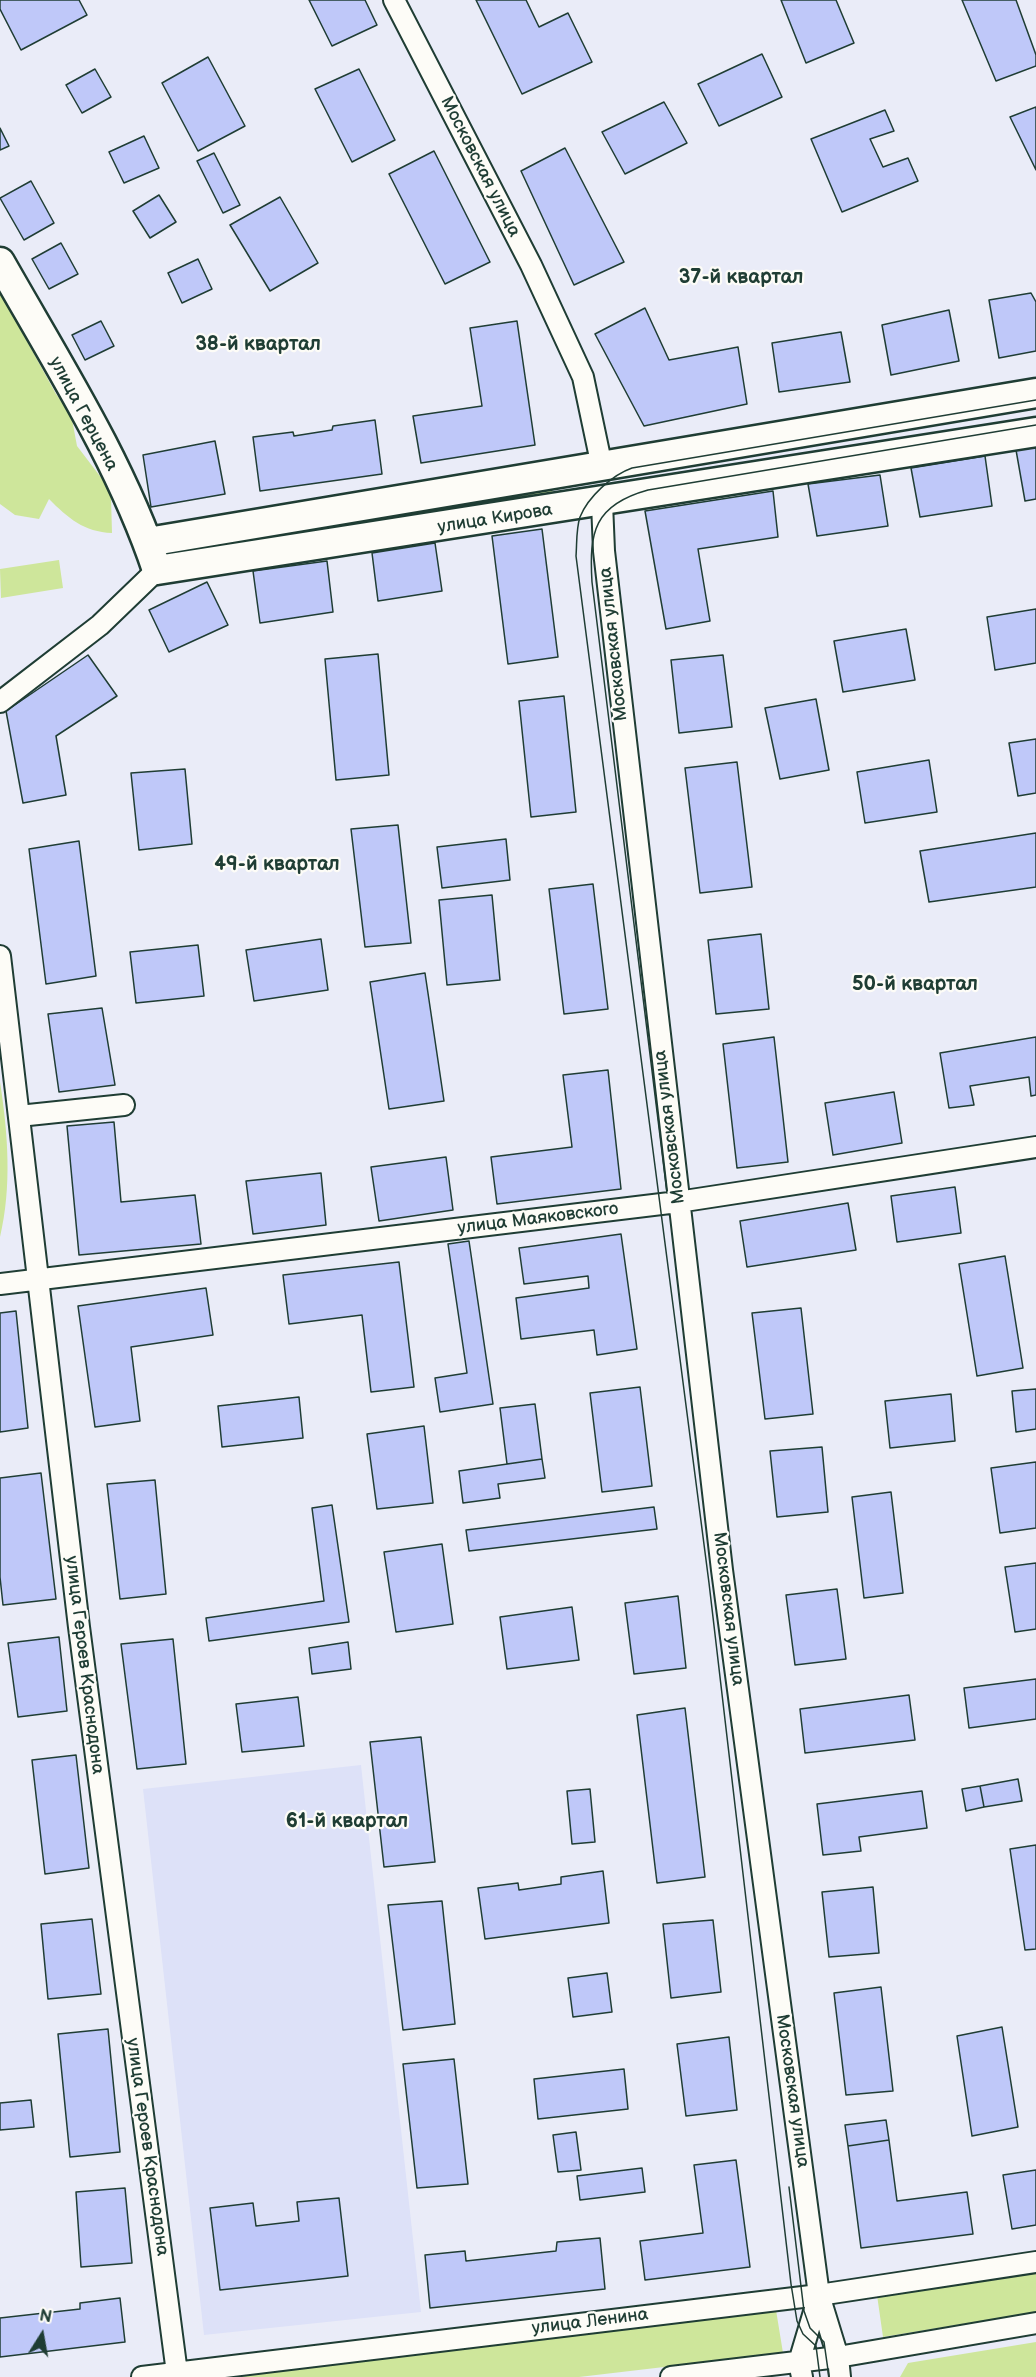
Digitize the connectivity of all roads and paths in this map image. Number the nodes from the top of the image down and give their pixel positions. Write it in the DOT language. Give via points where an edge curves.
graph roads {
  1 [pos="394,0"];
  2 [pos="0,262"];
  3 [pos="1036,393"];
  4 [pos="1036,432"];
  5 [pos="602,467"];
  6 [pos="602,503"];
  7 [pos="148,542"];
  8 [pos="158,570"];
  9 [pos="0,702"];
  10 [pos="0,956"];
  11 [pos="124,1105"];
  12 [pos="19,1116"];
  13 [pos="1036,1147"];
  14 [pos="678,1202"];
  15 [pos="39,1279"];
  16 [pos="0,1284"];
  17 [pos="1036,2262"];
  18 [pos="819,2295"];
  19 [pos="1036,2323"];
  20 [pos="838,2357"];
  21 [pos="801,2370"];
  22 [pos="177,2373"];
  23 [pos="142,2377"];
  24 [pos="671,2377"];
  25 [pos="840,2377"];
  1 -- 5 [label="street, Московская улица" via="531,265 583,377"];
  2 -- 7 [label="street, улица Герцена" via="77,399"];
  3 -- 5 [label="street, улица Кирова"];
  4 -- 6 [label="street, улица Кирова"];
  5 -- 6 [label="street, Московская улица"];
  5 -- 7 [label="street, улица Кирова"];
  6 -- 8 [label="street, улица Кирова"];
  6 -- 14 [label="street, Московская улица" via="604,551"];
  7 -- 8 [label="street, улица Герцена"];
  8 -- 9 [label="street" via="100,625"];
  10 -- 12 [label="street, улица Героев Краснодона"];
  11 -- 12 [label="street"];
  12 -- 15 [label="street, улица Героев Краснодона"];
  13 -- 14 [label="street, улица Маяковского"];
  14 -- 15 [label="street, улица Маяковского"];
  14 -- 18 [label="street, Московская улица"];
  15 -- 16 [label="street, улица Маяковского"];
  15 -- 22 [label="street, улица Героев Краснодона" via="79,1627"];
  17 -- 18 [label="street, улица Ленина"];
  18 -- 20 [label="street, Московская улица"];
  18 -- 21 [label="street, Московская улица"];
  18 -- 22 [label="street, улица Ленина"];
  19 -- 20 [label="street"];
  20 -- 21 [label="street"];
  20 -- 25 [label="street, Московская улица"];
  21 -- 24 [label="street"];
  22 -- 23 [label="street, улица Ленина"];
}
